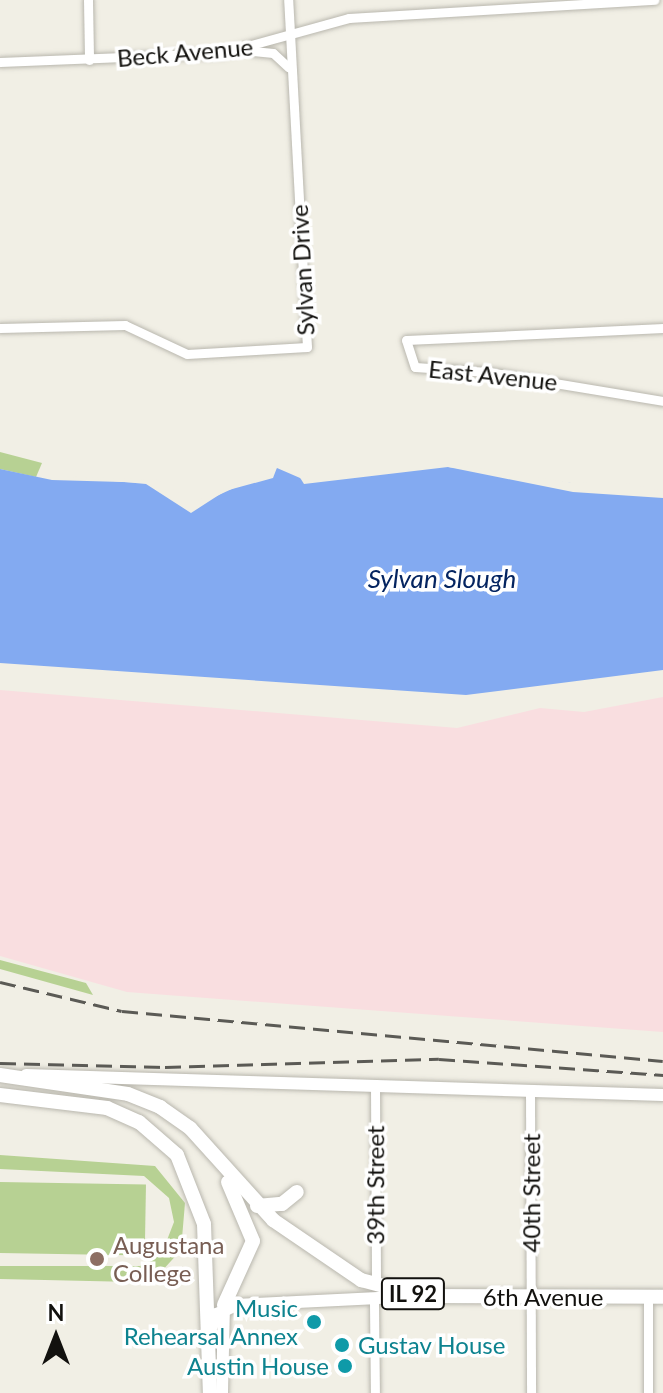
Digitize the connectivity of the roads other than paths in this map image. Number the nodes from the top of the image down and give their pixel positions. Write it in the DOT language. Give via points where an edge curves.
graph roads {
  1 [pos="88,0"];
  2 [pos="288,0"];
  3 [pos="654,0"];
  4 [pos="579,2"];
  5 [pos="289,35"];
  6 [pos="238,51"];
  7 [pos="89,60"];
  8 [pos="0,62"];
  9 [pos="291,71"];
  10 [pos="0,328"];
  11 [pos="663,328"];
  12 [pos="663,401"];
  13 [pos="4,1075"];
  14 [pos="375,1085"];
  15 [pos="530,1089"];
  16 [pos="0,1095"];
  17 [pos="663,1095"];
  18 [pos="213,1153"];
  19 [pos="297,1192"];
  20 [pos="257,1206"];
  21 [pos="376,1284"];
  22 [pos="422,1296"];
  23 [pos="531,1297"];
  24 [pos="655,1297"];
  25 [pos="374,1304"];
  26 [pos="224,1307"];
  27 [pos="207,1337"];
  28 [pos="210,1393"];
  29 [pos="222,1393"];
  30 [pos="375,1393"];
  31 [pos="531,1393"];
  32 [pos="648,1393"];
  1 -- 7 [label="street"];
  2 -- 5 [label="street, Sylvan Drive"];
  3 -- 4 [label="street, Beck Avenue"];
  4 -- 5 [label="street, Beck Avenue" via="358,17"];
  5 -- 6 [label="street, Beck Avenue"];
  5 -- 9 [label="street, Sylvan Drive"];
  6 -- 7 [label="street, Beck Avenue"];
  6 -- 9 [label="street" via="273,53"];
  7 -- 8 [label="street, Beck Avenue"];
  9 -- 10 [label="street, Sylvan Drive" via="307,347 187,354 125,325"];
  11 -- 12 [label="street, East Avenue" via="406,340 415,367 502,373"];
  13 -- 14 [label="street" via="225,1086"];
  13 -- 18 [label="main road, IL 92" via="144,1098"];
  14 -- 15 [label="street"];
  14 -- 21 [label="street, 39th Street"];
  15 -- 17 [label="street"];
  15 -- 23 [label="street, 40th Street"];
  16 -- 27 [label="main road" via="107,1108 165,1144 202,1206"];
  18 -- 20 [label="main road, 6th Avenue / IL 92"];
  18 -- 26 [label="main road" via="253,1230 252,1251"];
  19 -- 20 [label="main road" via="282,1204"];
  20 -- 21 [label="main road, 6th Avenue / IL 92" via="330,1264"];
  21 -- 22 [label="main road, 6th Avenue / IL 92"];
  22 -- 23 [label="main road, 6th Avenue / IL 92"];
  22 -- 25 [label="street, 6th Avenue"];
  23 -- 24 [label="main road, 6th Avenue / IL 92"];
  23 -- 31 [label="street, 40th Street"];
  24 -- 32 [label="street"];
  25 -- 26 [label="street, 6th Avenue"];
  25 -- 30 [label="street"];
  26 -- 27 [label="street"];
  26 -- 29 [label="street"];
  27 -- 28 [label="main road"];
}
